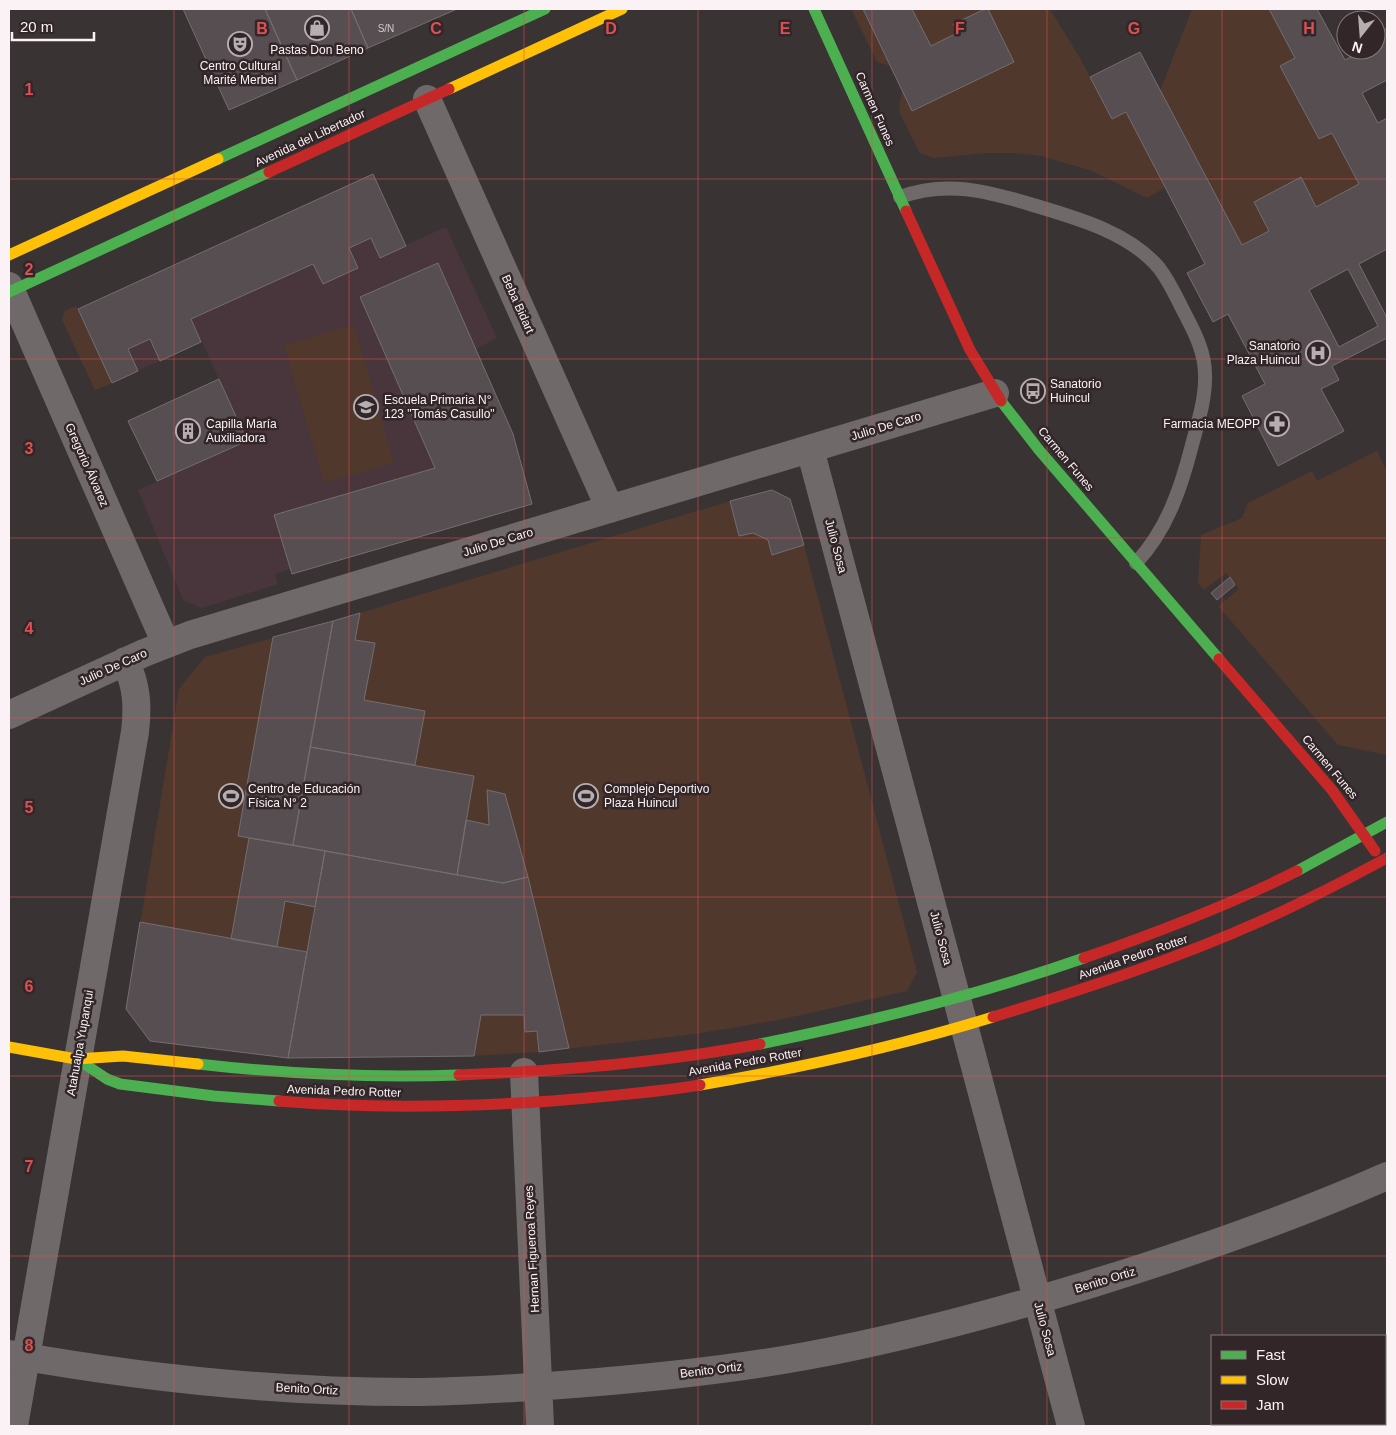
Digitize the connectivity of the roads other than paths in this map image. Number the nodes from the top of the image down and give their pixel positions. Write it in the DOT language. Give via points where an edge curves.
graph roads {
  1 [pos="545,9"];
  2 [pos="622,9"];
  3 [pos="814,9"];
  4 [pos="427,99"];
  5 [pos="900,196"];
  6 [pos="9,255"];
  7 [pos="10,290"];
  8 [pos="995,393"];
  9 [pos="810,449"];
  10 [pos="610,509"];
  11 [pos="1136,563"];
  12 [pos="166,644"];
  13 [pos="125,661"];
  14 [pos="9,715"];
  15 [pos="1387,822"];
  16 [pos="1365,836"];
  17 [pos="1385,863"];
  18 [pos="956,997"];
  19 [pos="964,1026"];
  20 [pos="9,1047"];
  21 [pos="78,1059"];
  22 [pos="524,1072"];
  23 [pos="526,1102"];
  24 [pos="1387,1176"];
  25 [pos="1038,1300"];
  26 [pos="17,1356"];
  27 [pos="538,1386"];
  28 [pos="14,1426"];
  29 [pos="540,1426"];
  30 [pos="1071,1426"];
  1 -- 6 [label="main road, Avenida del Libertador"];
  2 -- 4 [label="main road, Avenida del Libertador"];
  3 -- 5 [label="main road, Carmen Funes"];
  4 -- 7 [label="main road, Avenida del Libertador"];
  4 -- 10 [label="street, Beba Bidart"];
  5 -- 8 [label="main road, Carmen Funes" via="959,328"];
  5 -- 11 [label="lane" via="928,188 958,188 1043,208 1086,222 1120,238 1149,257 1168,281 1192,329 1206,375 1189,456 1174,501 1162,530"];
  7 -- 12 [label="street, Gregorio Álvarez"];
  8 -- 9 [label="street, Julio De Caro"];
  8 -- 11 [label="main road, Carmen Funes" via="1029,438"];
  9 -- 10 [label="street, Julio De Caro"];
  9 -- 18 [label="street, Julio Sosa"];
  10 -- 12 [label="street, Julio De Caro"];
  11 -- 16 [label="main road, Carmen Funes" via="1332,790"];
  12 -- 13 [label="street, Julio De Caro"];
  13 -- 14 [label="street, Julio De Caro"];
  13 -- 21 [label="street, Atahualpa Yupanqui" via="135,686 136,721"];
  15 -- 16 [label="main road, Avenida Pedro Rotter"];
  16 -- 17 [label="main road, Carmen Funes"];
  16 -- 18 [label="main road, Avenida Pedro Rotter" via="1262,888 1182,923 1074,962"];
  17 -- 19 [label="main road, Avenida Pedro Rotter" via="1226,938 1102,983"];
  18 -- 19 [label="street, Julio Sosa"];
  18 -- 22 [label="main road, Avenida Pedro Rotter" via="865,1022 765,1043 664,1059"];
  19 -- 23 [label="main road, Avenida Pedro Rotter" via="877,1050 775,1072 652,1091"];
  19 -- 25 [label="street, Julio Sosa"];
  20 -- 21 [label="main road, Avenida Pedro Rotter"];
  21 -- 22 [label="main road, Avenida Pedro Rotter" via="121,1055 321,1074"];
  21 -- 23 [label="main road, Avenida Pedro Rotter" via="120,1084 216,1097 353,1106"];
  21 -- 26 [label="street, Atahualpa Yupanqui"];
  22 -- 23 [label="street, Hernan Figueroa Reyes"];
  23 -- 27 [label="street, Hernan Figueroa Reyes"];
  24 -- 25 [label="street, Benito Ortiz" via="1251,1232"];
  25 -- 27 [label="street, Benito Ortiz" via="925,1330 804,1356 700,1372"];
  25 -- 30 [label="street, Julio Sosa"];
  26 -- 27 [label="street, Benito Ortiz" via="155,1377 282,1388 415,1392"];
  26 -- 28 [label="street, Atahualpa Yupanqui"];
  27 -- 29 [label="street, Hernan Figueroa Reyes"];
}
